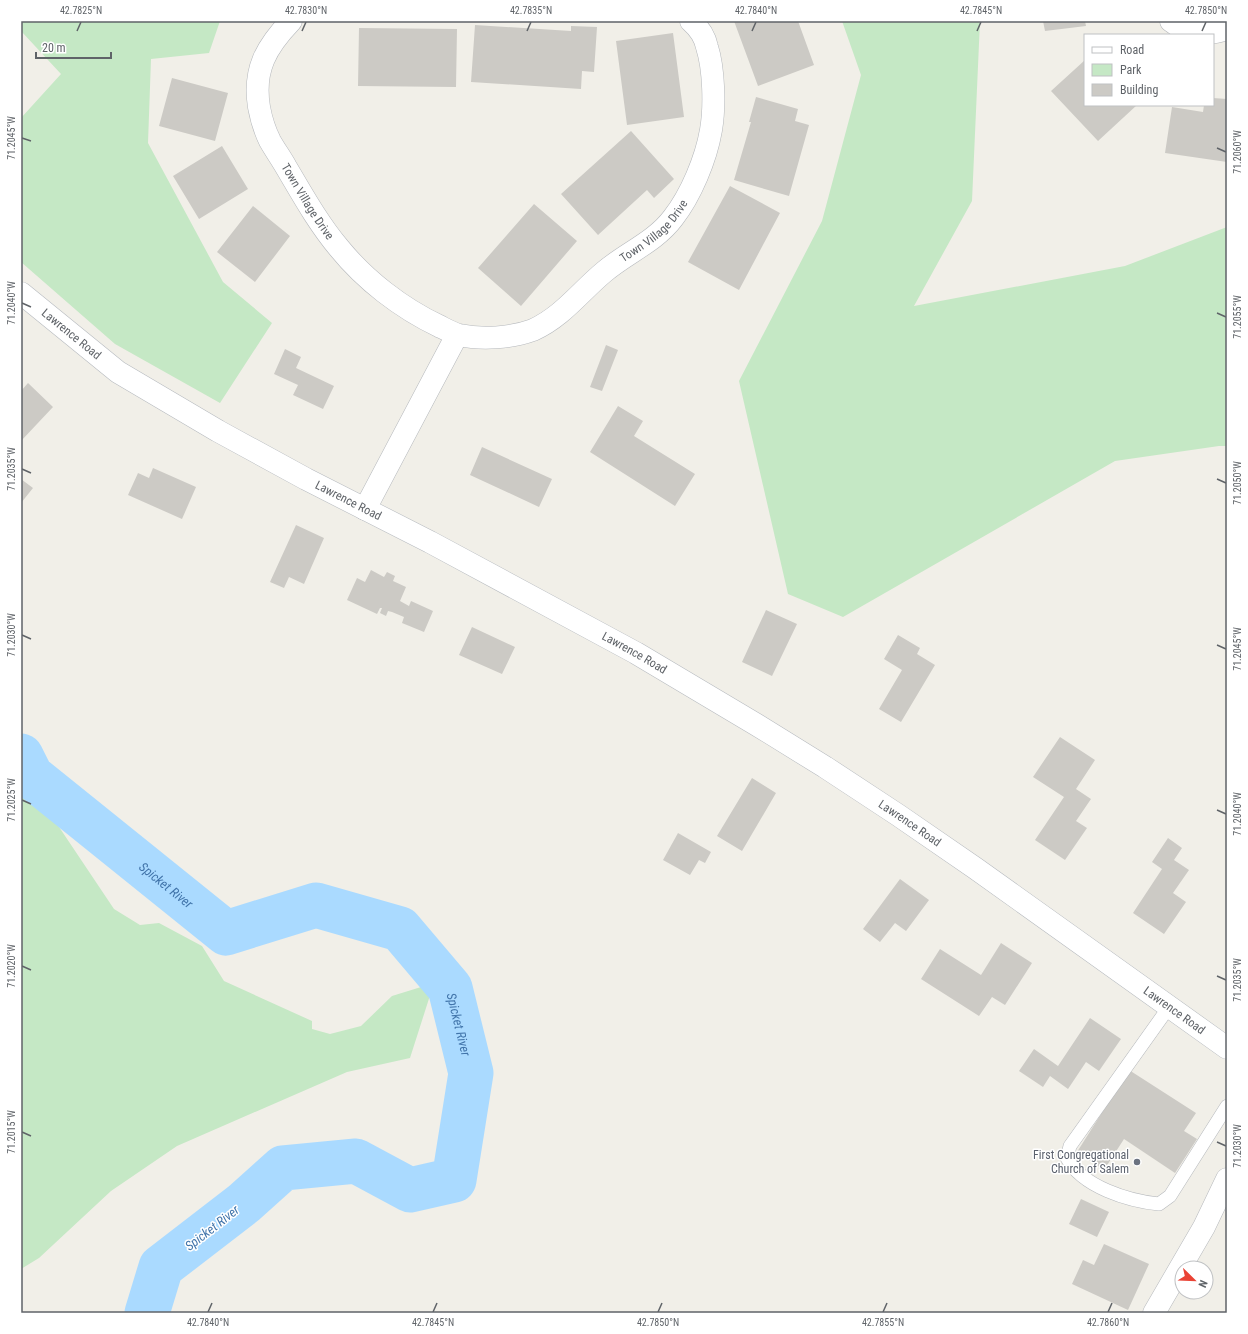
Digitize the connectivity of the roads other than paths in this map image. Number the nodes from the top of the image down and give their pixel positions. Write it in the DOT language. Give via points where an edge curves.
graph roads {
  1 [pos="291,21"];
  2 [pos="692,21"];
  3 [pos="1171,21"];
  4 [pos="1227,29"];
  5 [pos="21,293"];
  6 [pos="457,335"];
  7 [pos="365,509"];
  8 [pos="1169,1007"];
  9 [pos="1227,1048"];
  10 [pos="1227,1106"];
  11 [pos="1227,1179"];
  12 [pos="1154,1313"];
  1 -- 6 [label="street, Town Village Drive" via="266,53 259,70 257,93 261,117 269,139 319,220 356,268 400,303"];
  2 -- 6 [label="street, Town Village Drive" via="707,46 712,69 711,129 697,175 673,219 656,236 616,261 564,310 547,322 531,330 511,335 480,338"];
  3 -- 4 [label="street" via="1197,33"];
  5 -- 7 [label="street, Lawrence Road" via="118,372 232,438"];
  6 -- 7 [label="street"];
  7 -- 8 [label="street, Lawrence Road" via="630,649 764,729 898,815"];
  8 -- 9 [label="street, Lawrence Road"];
  8 -- 10 [label="lane" via="1070,1146 1067,1158 1071,1167 1080,1176 1111,1193 1159,1204 1170,1196"];
  11 -- 12 [label="street" via="1204,1227"];
}
